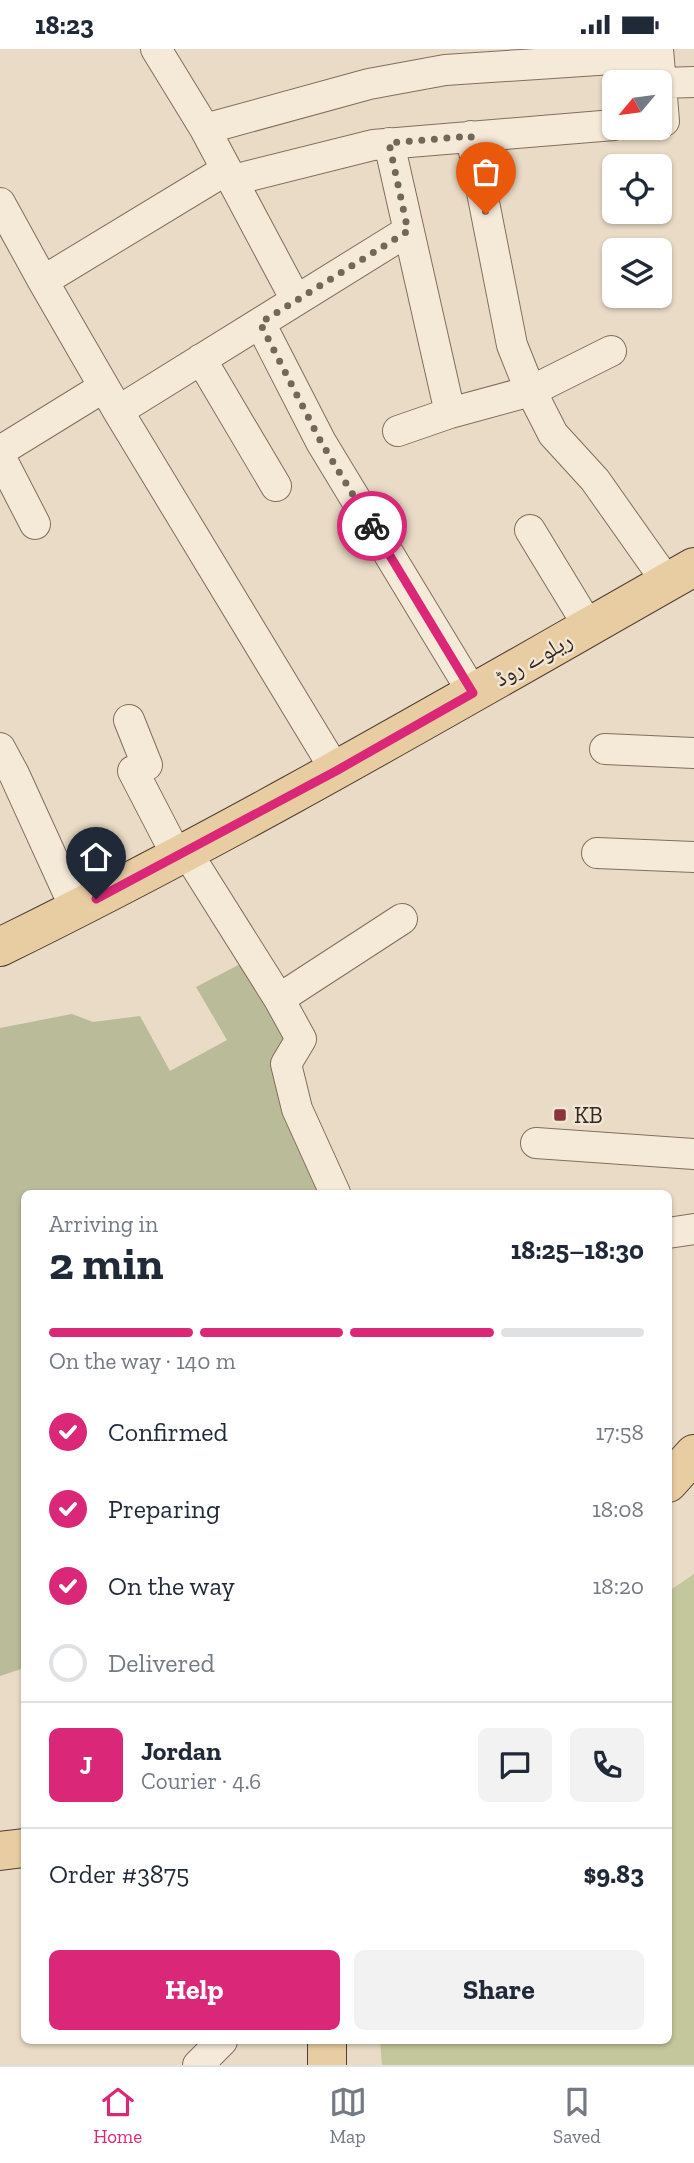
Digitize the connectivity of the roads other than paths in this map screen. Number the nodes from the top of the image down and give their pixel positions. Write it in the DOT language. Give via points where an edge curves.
graph roads {
  1 [pos="156,49"];
  2 [pos="659,63"];
  3 [pos="694,82"];
  4 [pos="602,126"];
  5 [pos="205,129"];
  6 [pos="471,136"];
  7 [pos="389,143"];
  8 [pos="230,175"];
  9 [pos="1,205"];
  10 [pos="408,231"];
  11 [pos="43,281"];
  12 [pos="296,300"];
  13 [pos="260,323"];
  14 [pos="611,351"];
  15 [pos="201,359"];
  16 [pos="531,391"];
  17 [pos="111,399"];
  18 [pos="450,413"];
  19 [pos="398,431"];
  20 [pos="0,454"];
  21 [pos="276,486"];
  22 [pos="35,524"];
  23 [pos="530,530"];
  24 [pos="680,575"];
  25 [pos="589,627"];
  26 [pos="473,693"];
  27 [pos="129,720"];
  28 [pos="0,748"];
  29 [pos="605,749"];
  30 [pos="694,753"];
  31 [pos="336,771"];
  32 [pos="597,853"];
  33 [pos="182,854"];
  34 [pos="694,857"];
  35 [pos="76,910"];
  36 [pos="402,919"];
  37 [pos="0,947"];
  38 [pos="279,999"];
  39 [pos="536,1143"];
  40 [pos="694,1154"];
  41 [pos="334,1190"];
  42 [pos="694,1230"];
  43 [pos="672,1233"];
  44 [pos="694,1454"];
  45 [pos="672,1479"];
  46 [pos="21,1848"];
  47 [pos="0,1851"];
  48 [pos="219,2044"];
  49 [pos="327,2044"];
  50 [pos="198,2065"];
  51 [pos="327,2065"];
  1 -- 5 [label="street"];
  2 -- 3 [label="street"];
  2 -- 5 [label="street" via="445,70 369,84"];
  4 -- 6 [label="street"];
  5 -- 8 [label="street"];
  6 -- 7 [label="street"];
  6 -- 16 [label="street" via="512,345"];
  7 -- 8 [label="street"];
  7 -- 10 [label="street"];
  8 -- 11 [label="street"];
  8 -- 12 [label="street"];
  9 -- 11 [label="street"];
  10 -- 12 [label="street"];
  10 -- 18 [label="street"];
  11 -- 17 [label="street"];
  12 -- 13 [label="street"];
  13 -- 15 [label="street"];
  13 -- 26 [label="street" via="321,442"];
  14 -- 16 [label="street"];
  15 -- 17 [label="street"];
  15 -- 21 [label="street"];
  16 -- 18 [label="street"];
  16 -- 24 [label="street" via="553,434"];
  17 -- 20 [label="street"];
  17 -- 31 [label="street"];
  18 -- 19 [label="street"];
  20 -- 22 [label="street"];
  23 -- 25 [label="street"];
  24 -- 25 [label="main road, ریلوے روڈ"];
  25 -- 26 [label="main road, ریلوے روڈ"];
  26 -- 31 [label="main road, ریلوے روڈ"];
  27 -- 33 [label="street" via="147,765 133,771"];
  28 -- 35 [label="street"];
  29 -- 30 [label="street"];
  31 -- 33 [label="main road, ریلوے روڈ"];
  32 -- 34 [label="street"];
  33 -- 35 [label="main road, ریلوے روڈ"];
  33 -- 38 [label="street"];
  35 -- 37 [label="main road, ریلوے روڈ"];
  36 -- 38 [label="street"];
  38 -- 41 [label="street" via="301,1039 286,1064 297,1109"];
  39 -- 40 [label="street"];
  42 -- 43 [label="street"];
  44 -- 45 [label="main road"];
  46 -- 47 [label="main road"];
  48 -- 50 [label="street"];
  49 -- 51 [label="main road"];
}
